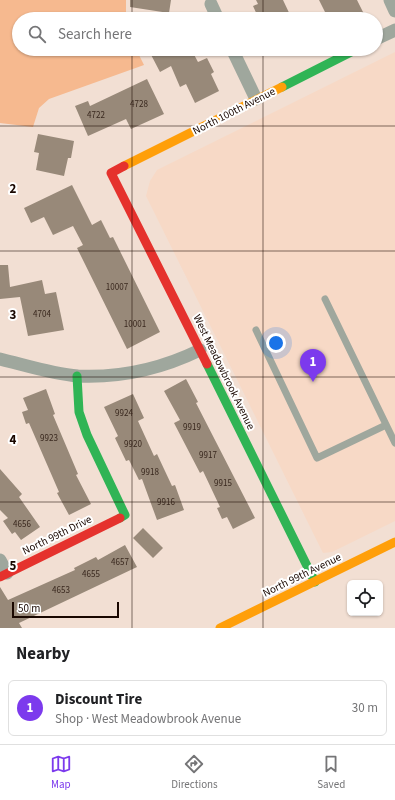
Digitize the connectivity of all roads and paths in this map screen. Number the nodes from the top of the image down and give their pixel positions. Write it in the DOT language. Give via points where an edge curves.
graph roads {
  1 [pos="390,0"];
  2 [pos="211,4"];
  3 [pos="395,11"];
  4 [pos="215,12"];
  5 [pos="395,30"];
  6 [pos="383,36"];
  7 [pos="235,56"];
  8 [pos="342,56"];
  9 [pos="256,99"];
  10 [pos="111,173"];
  11 [pos="324,299"];
  12 [pos="256,330"];
  13 [pos="200,350"];
  14 [pos="0,359"];
  15 [pos="77,376"];
  16 [pos="386,425"];
  17 [pos="395,443"];
  18 [pos="395,542"];
  19 [pos="0,560"];
  20 [pos="4,575"];
  21 [pos="315,582"];
  22 [pos="220,628"];
  1 -- 3 [label="street"];
  2 -- 4 [label="street"];
  5 -- 6 [label="street"];
  7 -- 9 [label="street"];
  8 -- 9 [label="street, North 100th Avenue"];
  9 -- 10 [label="street, North 100th Avenue"];
  10 -- 13 [label="street, West Meadowbrook Avenue"];
  11 -- 16 [label="lane"];
  12 -- 16 [label="lane" via="317,458"];
  13 -- 15 [label="street" via="173,363 149,369 106,376"];
  13 -- 21 [label="street, West Meadowbrook Avenue"];
  14 -- 15 [label="street"];
  15 -- 20 [label="street, North 99th Drive" via="79,412 87,435 126,515"];
  16 -- 17 [label="lane"];
  18 -- 21 [label="street, North 99th Avenue"];
  19 -- 20 [label="street"];
  21 -- 22 [label="street, North 99th Avenue"];
}
